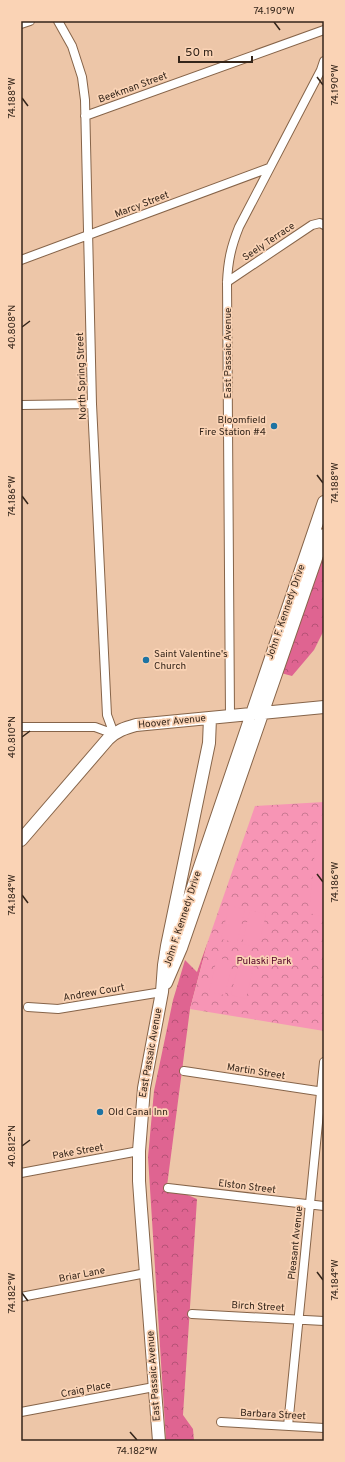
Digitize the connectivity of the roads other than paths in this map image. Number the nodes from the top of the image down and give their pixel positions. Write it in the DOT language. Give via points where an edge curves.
graph roads {
  1 [pos="30,21"];
  2 [pos="58,21"];
  3 [pos="21,24"];
  4 [pos="324,30"];
  5 [pos="324,61"];
  6 [pos="85,116"];
  7 [pos="269,168"];
  8 [pos="324,225"];
  9 [pos="88,236"];
  10 [pos="21,260"];
  11 [pos="228,282"];
  12 [pos="92,404"];
  13 [pos="21,405"];
  14 [pos="324,502"];
  15 [pos="324,535"];
  16 [pos="324,707"];
  17 [pos="257,713"];
  18 [pos="230,716"];
  19 [pos="210,718"];
  20 [pos="21,727"];
  21 [pos="114,734"];
  22 [pos="21,840"];
  23 [pos="162,992"];
  24 [pos="28,1007"];
  25 [pos="324,1062"];
  26 [pos="184,1071"];
  27 [pos="323,1092"];
  28 [pos="139,1151"];
  29 [pos="21,1173"];
  30 [pos="168,1188"];
  31 [pos="310,1205"];
  32 [pos="324,1206"];
  33 [pos="146,1273"];
  34 [pos="21,1298"];
  35 [pos="192,1314"];
  36 [pos="298,1320"];
  37 [pos="324,1321"];
  38 [pos="154,1387"];
  39 [pos="21,1412"];
  40 [pos="221,1422"];
  41 [pos="288,1426"];
  42 [pos="324,1428"];
  43 [pos="159,1441"];
  1 -- 3 [label="street"];
  2 -- 6 [label="street, North Spring Street" via="72,46 82,76"];
  4 -- 6 [label="street, Beekman Street"];
  5 -- 7 [label="street, East Passaic Avenue"];
  6 -- 9 [label="street, North Spring Street"];
  7 -- 9 [label="street, Marcy Street"];
  7 -- 11 [label="street, East Passaic Avenue" via="232,243 228,260"];
  8 -- 11 [label="street, Seely Terrace" via="312,225"];
  9 -- 10 [label="street, Marcy Street"];
  9 -- 12 [label="street, North Spring Street"];
  11 -- 18 [label="street, East Passaic Avenue"];
  12 -- 13 [label="street"];
  12 -- 21 [label="street, North Spring Street" via="107,715"];
  14 -- 17 [label="main road, John F. Kennedy Drive"];
  15 -- 17 [label="main road, John F. Kennedy Drive"];
  16 -- 17 [label="main road, Hoover Avenue"];
  17 -- 18 [label="main road, Hoover Avenue"];
  17 -- 23 [label="main road, John F. Kennedy Drive" via="172,948"];
  18 -- 19 [label="main road, Hoover Avenue"];
  19 -- 21 [label="main road, Hoover Avenue" via="136,725"];
  19 -- 23 [label="main road, East Passaic Avenue" via="208,743 167,946"];
  20 -- 21 [label="street" via="95,727"];
  21 -- 22 [label="main road, Hoover Avenue"];
  23 -- 24 [label="street, Andrew Court" via="58,1009"];
  23 -- 28 [label="main road, East Passaic Avenue" via="144,1088"];
  25 -- 27 [label="street, Pleasant Avenue"];
  26 -- 27 [label="street, Martin Street"];
  27 -- 31 [label="street, Pleasant Avenue"];
  28 -- 29 [label="street, Pake Street"];
  28 -- 33 [label="main road, East Passaic Avenue"];
  30 -- 31 [label="street, Elston Street"];
  31 -- 32 [label="street, Elston Street"];
  31 -- 36 [label="street, Pleasant Avenue"];
  33 -- 34 [label="street, Briar Lane"];
  33 -- 38 [label="main road, East Passaic Avenue"];
  35 -- 36 [label="street, Birch Street"];
  36 -- 37 [label="street, Birch Street"];
  36 -- 41 [label="street, Pleasant Avenue"];
  38 -- 39 [label="street, Craig Place"];
  38 -- 43 [label="main road, East Passaic Avenue"];
  40 -- 41 [label="street, Barbara Street"];
  41 -- 42 [label="street, Barbara Street"];
}
